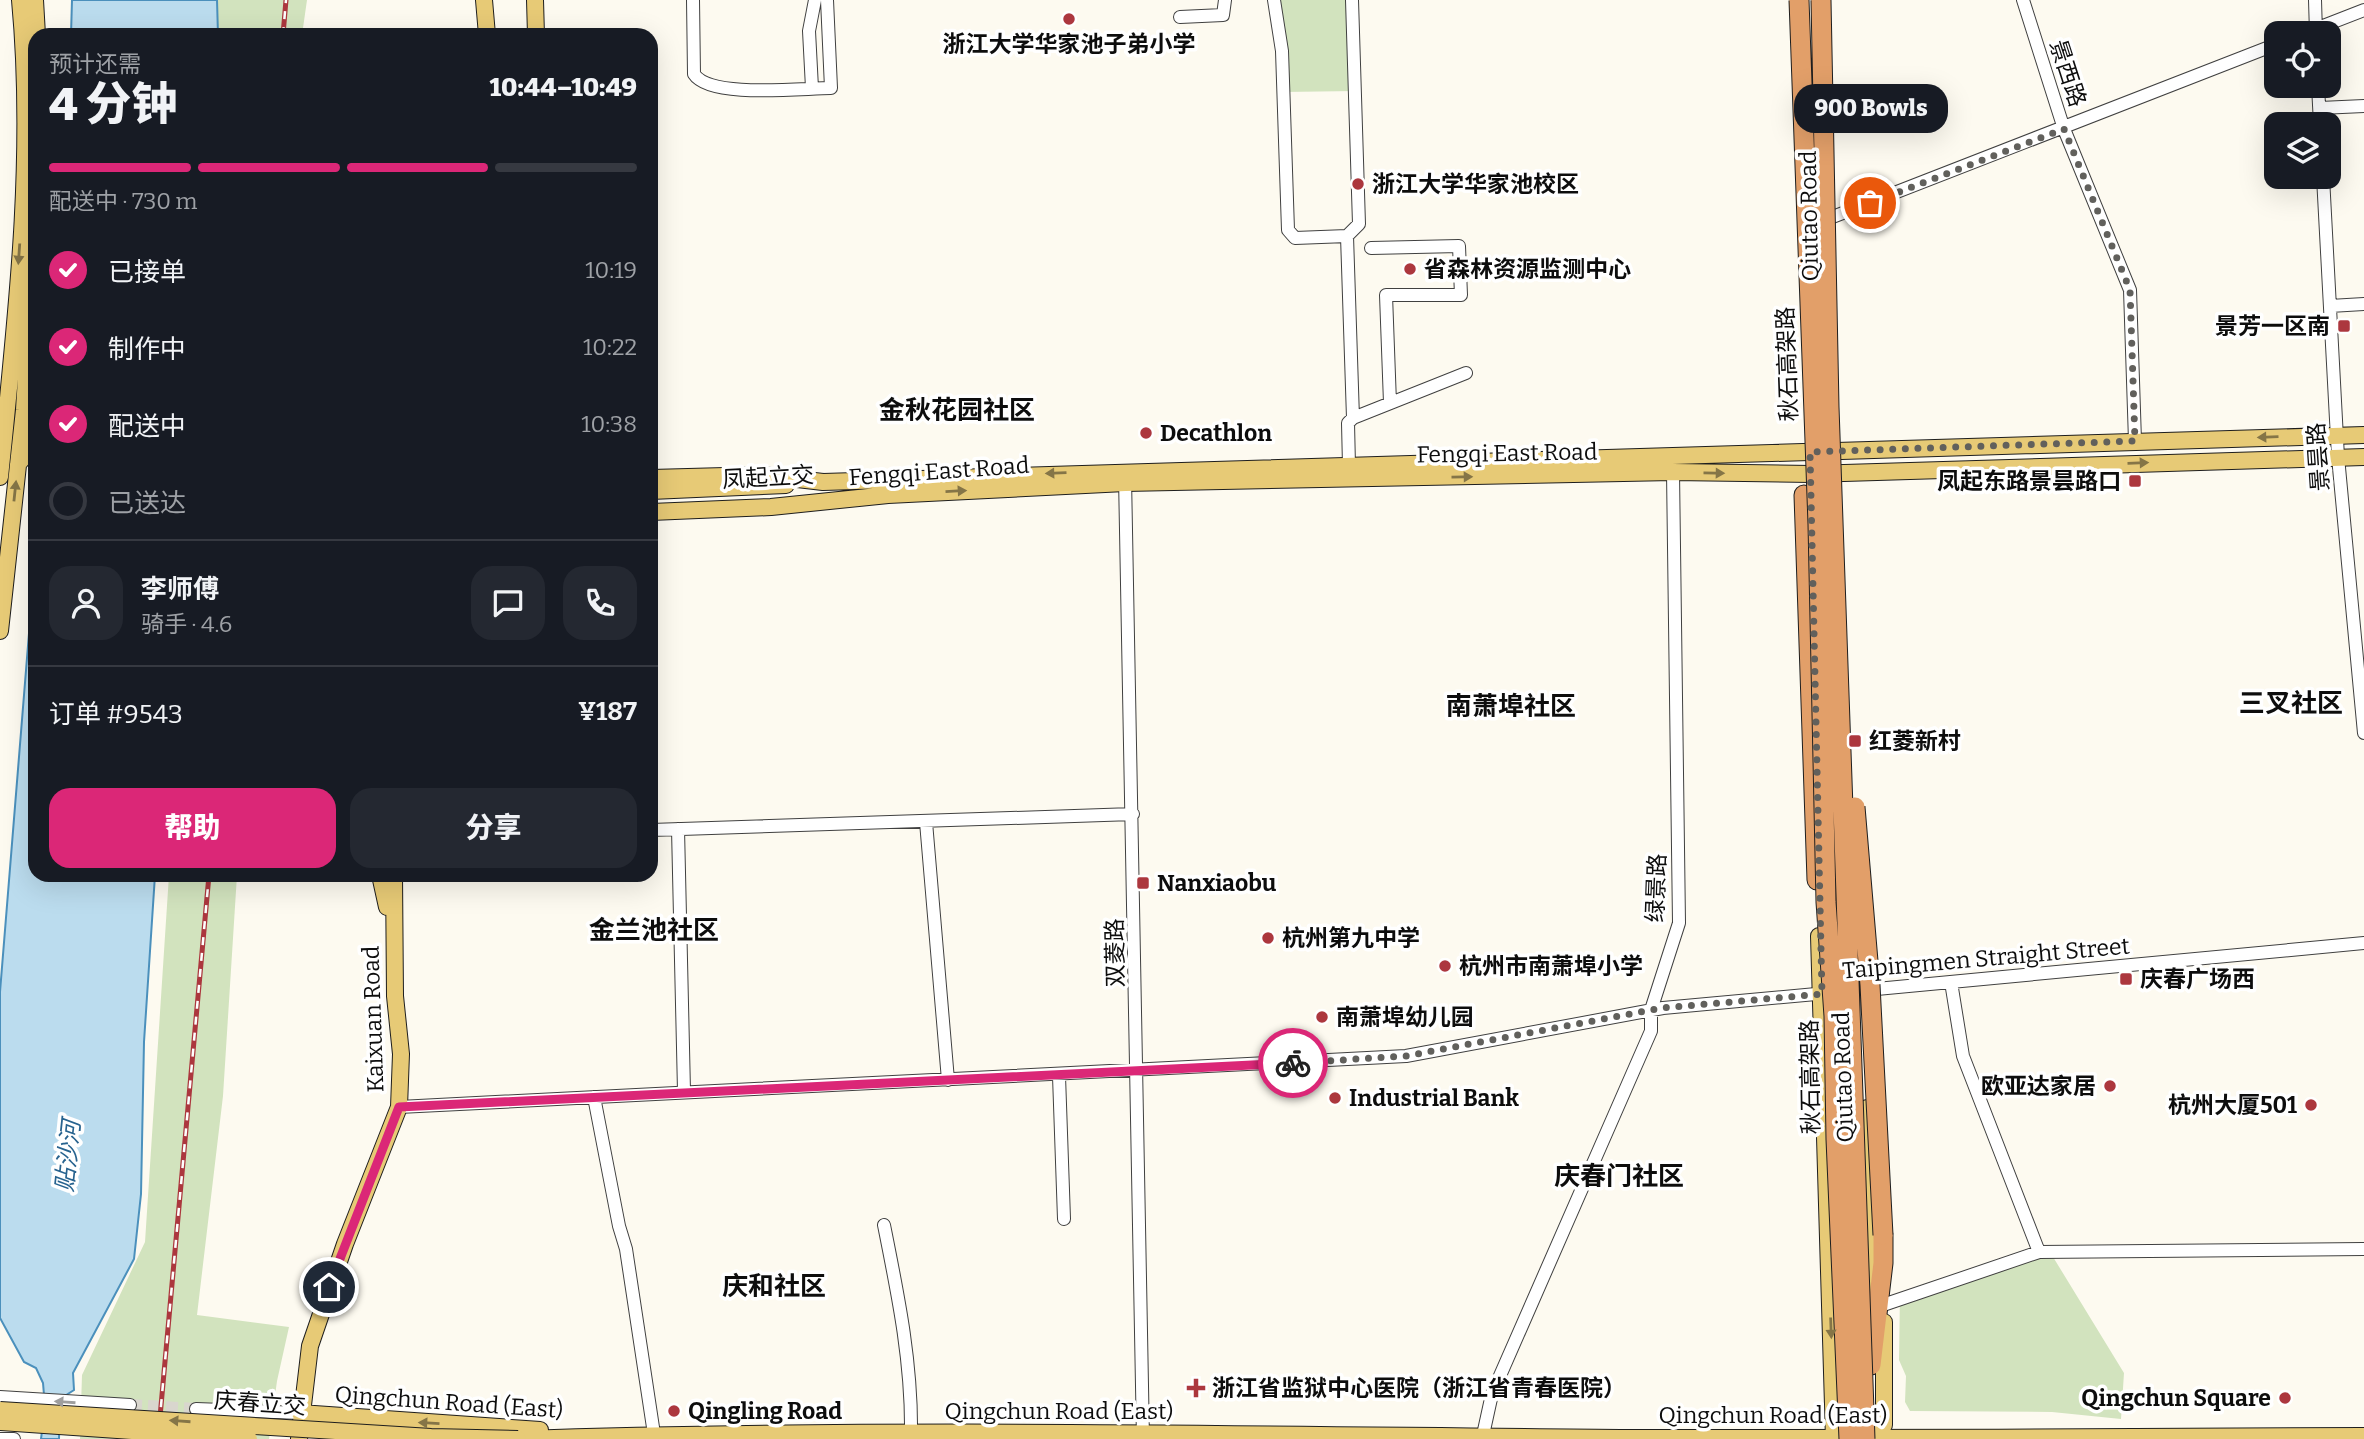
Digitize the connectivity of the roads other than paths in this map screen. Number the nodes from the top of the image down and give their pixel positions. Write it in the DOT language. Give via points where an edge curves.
graph roads {
  1 [pos="20,0"];
  2 [pos="35,0"];
  3 [pos="484,0"];
  4 [pos="535,0"];
  5 [pos="693,0"];
  6 [pos="815,0"];
  7 [pos="827,0"];
  8 [pos="1225,0"];
  9 [pos="1237,0"];
  10 [pos="1274,0"];
  11 [pos="1352,0"];
  12 [pos="1789,0"];
  13 [pos="1798,0"];
  14 [pos="1821,0"];
  15 [pos="1830,0"];
  16 [pos="2023,0"];
  17 [pos="2315,0"];
  18 [pos="2364,10"];
  19 [pos="1180,17"];
  20 [pos="2313,21"];
  21 [pos="2338,21"];
  22 [pos="37,28"];
  23 [pos="486,28"];
  24 [pos="536,28"];
  25 [pos="2264,49"];
  26 [pos="812,88"];
  27 [pos="2319,98"];
  28 [pos="2364,106"];
  29 [pos="2320,108"];
  30 [pos="2320,112"];
  31 [pos="2064,129"];
  32 [pos="2324,189"];
  33 [pos="1830,218"];
  34 [pos="1347,236"];
  35 [pos="1371,248"];
  36 [pos="1809,290"];
  37 [pos="28,302"];
  38 [pos="2364,304"];
  39 [pos="2330,306"];
  40 [pos="12,372"];
  41 [pos="1466,373"];
  42 [pos="0,386"];
  43 [pos="1390,403"];
  44 [pos="17,415"];
  45 [pos="1353,418"];
  46 [pos="2336,435"];
  47 [pos="2364,435"];
  48 [pos="2135,441"];
  49 [pos="28,452"];
  50 [pos="1810,452"];
  51 [pos="1837,452"];
  52 [pos="2338,457"];
  53 [pos="2364,457"];
  54 [pos="18,464"];
  55 [pos="1349,466"];
  56 [pos="1673,472"];
  57 [pos="1838,473"];
  58 [pos="1811,474"];
  59 [pos="0,477"];
  60 [pos="1125,477"];
  61 [pos="658,478"];
  62 [pos="823,482"];
  63 [pos="658,491"];
  64 [pos="762,494"];
  65 [pos="888,495"];
  66 [pos="658,505"];
  67 [pos="658,512"];
  68 [pos="0,631"];
  69 [pos="1839,642"];
  70 [pos="2364,733"];
  71 [pos="1133,814"];
  72 [pos="926,822"];
  73 [pos="658,830"];
  74 [pos="678,830"];
  75 [pos="382,882"];
  76 [pos="394,882"];
  77 [pos="392,929"];
  78 [pos="1819,941"];
  79 [pos="2364,943"];
  80 [pos="1951,982"];
  81 [pos="1870,990"];
  82 [pos="1822,994"];
  83 [pos="1651,1010"];
  84 [pos="1138,1071"];
  85 [pos="1059,1076"];
  86 [pos="948,1080"];
  87 [pos="684,1091"];
  88 [pos="594,1097"];
  89 [pos="399,1107"];
  90 [pos="1064,1219"];
  91 [pos="884,1226"];
  92 [pos="2364,1250"];
  93 [pos="2039,1252"];
  94 [pos="1884,1305"];
  95 [pos="1871,1365"];
  96 [pos="0,1397"];
  97 [pos="130,1405"];
  98 [pos="196,1409"];
  99 [pos="0,1410"];
  100 [pos="300,1413"];
  101 [pos="0,1422"];
  102 [pos="654,1434"];
  103 [pos="911,1434"];
  104 [pos="1483,1435"];
  105 [pos="594,1436"];
  106 [pos="1143,1436"];
  107 [pos="2364,1436"];
  108 [pos="0,1438"];
  109 [pos="518,1438"];
  110 [pos="14,1439"];
  111 [pos="249,1439"];
  112 [pos="299,1439"];
  113 [pos="1839,1439"];
  114 [pos="1871,1439"];
  1 -- 40 [label="main road, one-way" via="28,88"];
  2 -- 22 [label="main road"];
  3 -- 23 [label="main road"];
  4 -- 24 [label="main road"];
  5 -- 26 [label="street" via="694,74 699,81 734,89"];
  6 -- 26 [label="street" via="809,31"];
  7 -- 26 [label="street" via="831,88"];
  8 -- 9 [label="street"];
  8 -- 19 [label="street" via="1223,15"];
  10 -- 34 [label="street" via="1282,51 1288,230 1295,237"];
  11 -- 34 [label="street" via="1359,224"];
  12 -- 50 [label="main road, Qiutao Road"];
  13 -- 36 [label="highway, 秋石高架路, bridge"];
  14 -- 69 [label="highway, 秋石高架路, bridge"];
  15 -- 33 [label="main road, Qiutao Road"];
  16 -- 31 [label="street, 景西路"];
  17 -- 20 [label="street"];
  18 -- 21 [label="street"];
  25 -- 31 [label="street"];
  27 -- 29 [label="street"];
  28 -- 29 [label="street"];
  29 -- 30 [label="street"];
  31 -- 33 [label="street"];
  31 -- 48 [label="street, 景西路" via="2130,290"];
  32 -- 39 [label="street, 景昙路"];
  33 -- 51 [label="main road, Qiutao Road"];
  34 -- 45 [label="street"];
  35 -- 43 [label="street" via="1459,246 1461,295 1386,295"];
  36 -- 78 [label="highway, bridge" via="1803,443"];
  36 -- 113 [label="highway, 秋石高架路, bridge" via="1826,902 1834,1016"];
  37 -- 44 [label="main road"];
  38 -- 39 [label="street"];
  39 -- 46 [label="street, 景昙路"];
  40 -- 42 [label="main road"];
  40 -- 44 [label="main road"];
  41 -- 43 [label="street"];
  43 -- 45 [label="street"];
  44 -- 54 [label="main road"];
  44 -- 59 [label="main road"];
  45 -- 55 [label="street" via="1348,423"];
  46 -- 47 [label="main road, Fengqi East Road"];
  46 -- 48 [label="main road, Fengqi East Road, one-way"];
  46 -- 52 [label="street, 景昙路"];
  48 -- 51 [label="main road, Fengqi East Road"];
  49 -- 54 [label="main road"];
  50 -- 51 [label="main road, Fengqi East Road"];
  50 -- 55 [label="main road, Fengqi East Road"];
  50 -- 58 [label="main road, Qiutao Road"];
  51 -- 57 [label="main road, Qiutao Road"];
  52 -- 53 [label="main road, Fengqi East Road"];
  57 -- 52 [label="main road, Fengqi East Road, one-way"];
  52 -- 70 [label="street, 景昙路"];
  68 -- 54 [label="main road, one-way"];
  55 -- 60 [label="main road, Fengqi East Road"];
  56 -- 58 [label="main road, Fengqi East Road, one-way"];
  60 -- 56 [label="main road, Fengqi East Road, one-way"];
  56 -- 83 [label="street, 绿景路" via="1679,923"];
  57 -- 58 [label="main road, Fengqi East Road"];
  57 -- 81 [label="main road, Qiutao Road" via="1853,875"];
  58 -- 78 [label="main road, Qiutao Road"];
  60 -- 62 [label="main road, Fengqi East Road, one-way"];
  65 -- 60 [label="main road, Fengqi East Road, one-way"];
  60 -- 71 [label="street, 双菱路"];
  61 -- 62 [label="main road, Fengqi East Road" via="762,475"];
  62 -- 64 [label="main road, 凤起立交"];
  63 -- 64 [label="main road, 凤起立交"];
  64 -- 65 [label="main road, 凤起立交"];
  64 -- 66 [label="main road, 凤起立交"];
  65 -- 67 [label="main road, Fengqi East Road"];
  69 -- 95 [label="highway, bridge" via="1870,985 1884,1235"];
  69 -- 114 [label="highway, 秋石高架路, bridge" via="1845,898"];
  71 -- 72 [label="street"];
  71 -- 84 [label="street, 双菱路"];
  72 -- 74 [label="street"];
  72 -- 86 [label="street"];
  73 -- 74 [label="street"];
  74 -- 87 [label="street"];
  75 -- 77 [label="main road"];
  76 -- 77 [label="main road, Kaixuan Road"];
  77 -- 89 [label="main road, Kaixuan Road" via="401,1054"];
  78 -- 82 [label="main road, Qiutao Road"];
  79 -- 80 [label="street, Taipingmen Straight Street"];
  80 -- 81 [label="street, Taipingmen Straight Street"];
  80 -- 93 [label="street" via="1963,1056"];
  81 -- 82 [label="street, Taipingmen Straight Street"];
  81 -- 94 [label="main road"];
  81 -- 95 [label="main road, Qiutao Road"];
  82 -- 83 [label="street, Taipingmen Straight Street"];
  82 -- 113 [label="main road, Qiutao Road, one-way"];
  83 -- 84 [label="street, Taipingmen Straight Street" via="1406,1056"];
  83 -- 104 [label="street, 绿景路" via="1651,1031 1492,1394"];
  84 -- 85 [label="street, Taipingmen Straight Street"];
  84 -- 106 [label="street, 双菱路"];
  85 -- 86 [label="street, Taipingmen Straight Street"];
  85 -- 90 [label="street"];
  86 -- 87 [label="street, Taipingmen Straight Street"];
  87 -- 88 [label="street, Taipingmen Straight Street"];
  88 -- 89 [label="street, Taipingmen Straight Street"];
  88 -- 102 [label="street" via="626,1249"];
  89 -- 100 [label="main road, Kaixuan Road" via="329,1287 310,1346"];
  91 -- 103 [label="street" via="912,1383"];
  92 -- 93 [label="street"];
  93 -- 94 [label="street"];
  94 -- 114 [label="main road" via="1884,1424"];
  95 -- 114 [label="main road, Qiutao Road"];
  97 -- 96 [label="street, one-way"];
  98 -- 100 [label="street"];
  109 -- 99 [label="main road, 庆春立交, one-way, bridge" via="431,1437"];
  105 -- 100 [label="main road, Qingchun Road (East), one-way"];
  100 -- 112 [label="main road, Kaixuan Road"];
  101 -- 111 [label="main road, 庆春立交, bridge"];
  102 -- 103 [label="main road, Qingchun Road (East)"];
  102 -- 105 [label="main road, Qingchun Road (East)"];
  103 -- 106 [label="main road, Qingchun Road (East)"];
  104 -- 106 [label="main road, Qingchun Road (East)"];
  104 -- 113 [label="main road, Qingchun Road (East)"];
  105 -- 109 [label="main road, Qingchun Road (East)"];
  107 -- 114 [label="main road, Qingchun Road (East)"];
  108 -- 110 [label="street"];
  113 -- 114 [label="main road, Qingchun Road (East)"];
}
